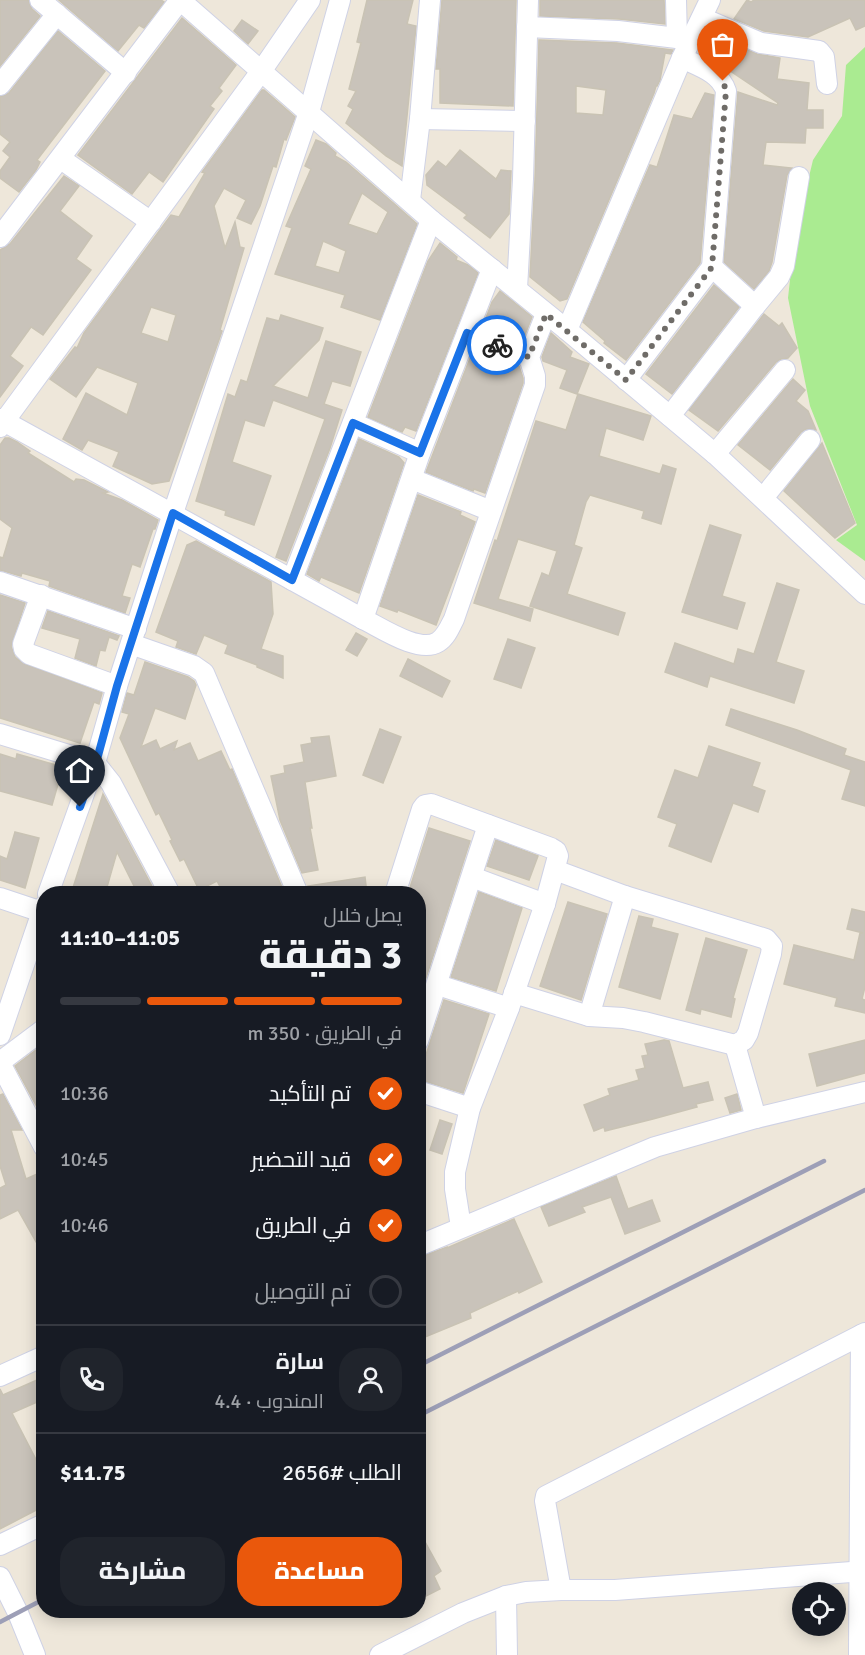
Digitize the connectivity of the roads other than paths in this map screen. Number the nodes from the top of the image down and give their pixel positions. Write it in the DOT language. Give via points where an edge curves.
graph roads {
  1 [pos="40,0"];
  2 [pos="180,0"];
  3 [pos="310,0"];
  4 [pos="340,0"];
  5 [pos="430,0"];
  6 [pos="528,0"];
  7 [pos="676,0"];
  8 [pos="709,5"];
  9 [pos="57,14"];
  10 [pos="527,27"];
  11 [pos="683,46"];
  12 [pos="262,70"];
  13 [pos="126,73"];
  14 [pos="827,84"];
  15 [pos="0,85"];
  16 [pos="309,112"];
  17 [pos="420,119"];
  18 [pos="525,121"];
  19 [pos="61,159"];
  20 [pos="799,177"];
  21 [pos="410,200"];
  22 [pos="431,220"];
  23 [pos="151,222"];
  24 [pos="0,237"];
  25 [pos="712,267"];
  26 [pos="492,269"];
  27 [pos="517,289"];
  28 [pos="755,306"];
  29 [pos="546,314"];
  30 [pos="567,330"];
  31 [pos="467,333"];
  32 [pos="529,357"];
  33 [pos="785,370"];
  34 [pos="626,380"];
  35 [pos="670,416"];
  36 [pos="1,422"];
  37 [pos="353,423"];
  38 [pos="810,440"];
  39 [pos="420,453"];
  40 [pos="715,454"];
  41 [pos="412,478"];
  42 [pos="763,498"];
  43 [pos="492,511"];
  44 [pos="173,513"];
  45 [pos="292,580"];
  46 [pos="0,582"];
  47 [pos="865,594"];
  48 [pos="41,595"];
  49 [pos="363,618"];
  50 [pos="133,636"];
  51 [pos="117,686"];
  52 [pos="0,734"];
  53 [pos="96,763"];
  54 [pos="488,825"];
  55 [pos="555,870"];
  56 [pos="472,877"];
  57 [pos="51,886"];
  58 [pos="166,886"];
  59 [pos="295,886"];
  60 [pos="398,886"];
  61 [pos="625,896"];
  62 [pos="0,898"];
  63 [pos="36,903"];
  64 [pos="545,904"];
  65 [pos="36,928"];
  66 [pos="430,994"];
  67 [pos="512,1001"];
  68 [pos="426,1010"];
  69 [pos="589,1016"];
  70 [pos="0,1035"];
  71 [pos="36,1035"];
  72 [pos="735,1045"];
  73 [pos="0,1063"];
  74 [pos="865,1092"];
  75 [pos="426,1093"];
  76 [pos="470,1108"];
  77 [pos="756,1118"];
  78 [pos="36,1133"];
  79 [pos="461,1227"];
  80 [pos="426,1242"];
  81 [pos="863,1334"];
  82 [pos="36,1360"];
  83 [pos="0,1376"];
  84 [pos="36,1528"];
  85 [pos="0,1545"];
  86 [pos="862,1572"];
  87 [pos="0,1577"];
  88 [pos="561,1590"];
  89 [pos="506,1596"];
  90 [pos="36,1655"];
  91 [pos="380,1655"];
  92 [pos="507,1655"];
  93 [pos="859,1655"];
  1 -- 9 [label="street"];
  2 -- 12 [label="street"];
  2 -- 13 [label="street"];
  3 -- 12 [label="street"];
  4 -- 16 [label="street"];
  5 -- 17 [label="street"];
  6 -- 10 [label="street"];
  7 -- 11 [label="street"];
  8 -- 11 [label="street"];
  8 -- 14 [label="street" via="760,42 819,51 824,57"];
  9 -- 13 [label="street"];
  9 -- 15 [label="street"];
  10 -- 11 [label="street" via="618,31"];
  10 -- 18 [label="street"];
  11 -- 25 [label="street" via="723,81 726,91"];
  11 -- 30 [label="street"];
  12 -- 16 [label="street"];
  12 -- 23 [label="street"];
  13 -- 19 [label="street"];
  16 -- 21 [label="street"];
  16 -- 44 [label="street"];
  17 -- 18 [label="street"];
  17 -- 21 [label="street"];
  18 -- 27 [label="street"];
  19 -- 23 [label="street"];
  19 -- 24 [label="street"];
  20 -- 28 [label="street" via="784,266"];
  21 -- 22 [label="street"];
  22 -- 26 [label="street"];
  22 -- 37 [label="street"];
  23 -- 36 [label="street"];
  25 -- 28 [label="street"];
  25 -- 34 [label="street"];
  26 -- 27 [label="street"];
  26 -- 31 [label="street"];
  27 -- 29 [label="street"];
  28 -- 35 [label="street"];
  29 -- 30 [label="street"];
  29 -- 32 [label="street"];
  30 -- 34 [label="street"];
  31 -- 32 [label="street"];
  31 -- 39 [label="street"];
  32 -- 43 [label="street" via="535,385"];
  33 -- 40 [label="street"];
  34 -- 35 [label="street"];
  35 -- 40 [label="street"];
  36 -- 44 [label="street"];
  37 -- 39 [label="street"];
  37 -- 45 [label="street"];
  38 -- 42 [label="street"];
  39 -- 41 [label="street"];
  40 -- 42 [label="street"];
  41 -- 43 [label="street"];
  41 -- 49 [label="street"];
  42 -- 47 [label="street"];
  43 -- 49 [label="street" via="454,619 438,643 407,641"];
  44 -- 45 [label="street"];
  44 -- 50 [label="street"];
  45 -- 49 [label="street"];
  46 -- 48 [label="street"];
  48 -- 50 [label="street"];
  48 -- 51 [label="street" via="24,650"];
  50 -- 51 [label="street"];
  50 -- 59 [label="street" via="204,673"];
  51 -- 53 [label="street"];
  52 -- 53 [label="street"];
  53 -- 57 [label="street"];
  53 -- 58 [label="street" via="111,783"];
  54 -- 55 [label="street" via="556,851"];
  54 -- 56 [label="street"];
  54 -- 60 [label="street" via="426,805"];
  55 -- 61 [label="street"];
  55 -- 64 [label="street"];
  56 -- 64 [label="street"];
  56 -- 66 [label="street"];
  61 -- 69 [label="street"];
  61 -- 72 [label="street" via="758,935 772,946 748,1033"];
  62 -- 63 [label="street"];
  64 -- 67 [label="street"];
  65 -- 70 [label="street"];
  66 -- 67 [label="street"];
  66 -- 68 [label="street"];
  67 -- 69 [label="street"];
  67 -- 76 [label="street"];
  69 -- 72 [label="street" via="644,1022"];
  71 -- 73 [label="street"];
  72 -- 77 [label="street"];
  73 -- 78 [label="street"];
  74 -- 77 [label="street"];
  75 -- 76 [label="street"];
  76 -- 79 [label="street" via="455,1172"];
  77 -- 79 [label="street" via="655,1147"];
  79 -- 80 [label="street"];
  81 -- 86 [label="street"];
  81 -- 88 [label="street" via="546,1496"];
  82 -- 83 [label="street"];
  84 -- 85 [label="street"];
  86 -- 88 [label="street" via="615,1590"];
  86 -- 93 [label="street"];
  87 -- 90 [label="street"];
  88 -- 89 [label="street"];
  89 -- 91 [label="street"];
  89 -- 92 [label="street"];
}
